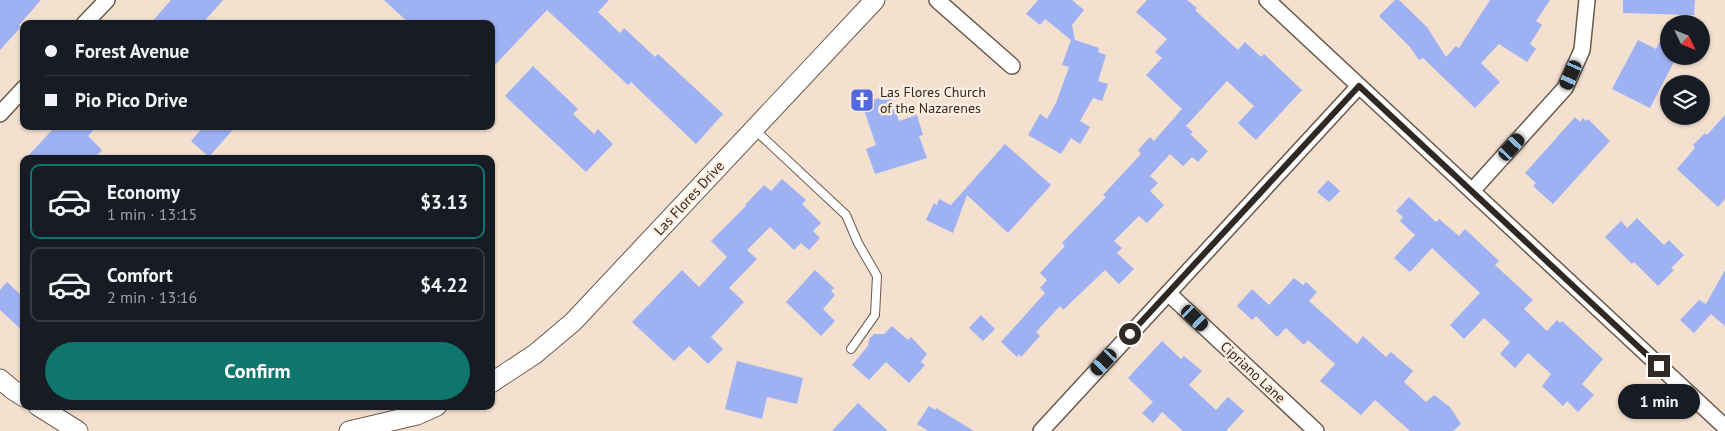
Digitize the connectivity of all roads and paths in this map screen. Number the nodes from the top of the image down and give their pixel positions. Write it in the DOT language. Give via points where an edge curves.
graph roads {
  1 [pos="107,0"];
  2 [pos="875,0"];
  3 [pos="937,0"];
  4 [pos="1267,0"];
  5 [pos="1587,0"];
  6 [pos="88,20"];
  7 [pos="1012,66"];
  8 [pos="1359,86"];
  9 [pos="20,92"];
  10 [pos="0,114"];
  11 [pos="754,129"];
  12 [pos="1472,191"];
  13 [pos="1168,293"];
  14 [pos="851,349"];
  15 [pos="495,380"];
  16 [pos="41,410"];
  17 [pos="44,410"];
  18 [pos="413,411"];
  19 [pos="1725,427"];
  20 [pos="57,431"];
  21 [pos="78,431"];
  22 [pos="349,431"];
  23 [pos="1041,431"];
  24 [pos="1316,431"];
  1 -- 6 [label="street"];
  2 -- 11 [label="street, Las Flores Drive"];
  3 -- 7 [label="street"];
  4 -- 8 [label="street"];
  5 -- 12 [label="street" via="1582,50 1565,88"];
  8 -- 12 [label="street"];
  8 -- 13 [label="street"];
  9 -- 10 [label="street"];
  11 -- 14 [label="lane" via="846,215 878,276 875,315"];
  11 -- 15 [label="street, Las Flores Drive" via="573,322 535,354"];
  12 -- 19 [label="street"];
  13 -- 23 [label="street"];
  13 -- 24 [label="street, Cipriano Lane"];
  16 -- 20 [label="street"];
  17 -- 21 [label="street"];
  18 -- 22 [label="street"];
}
